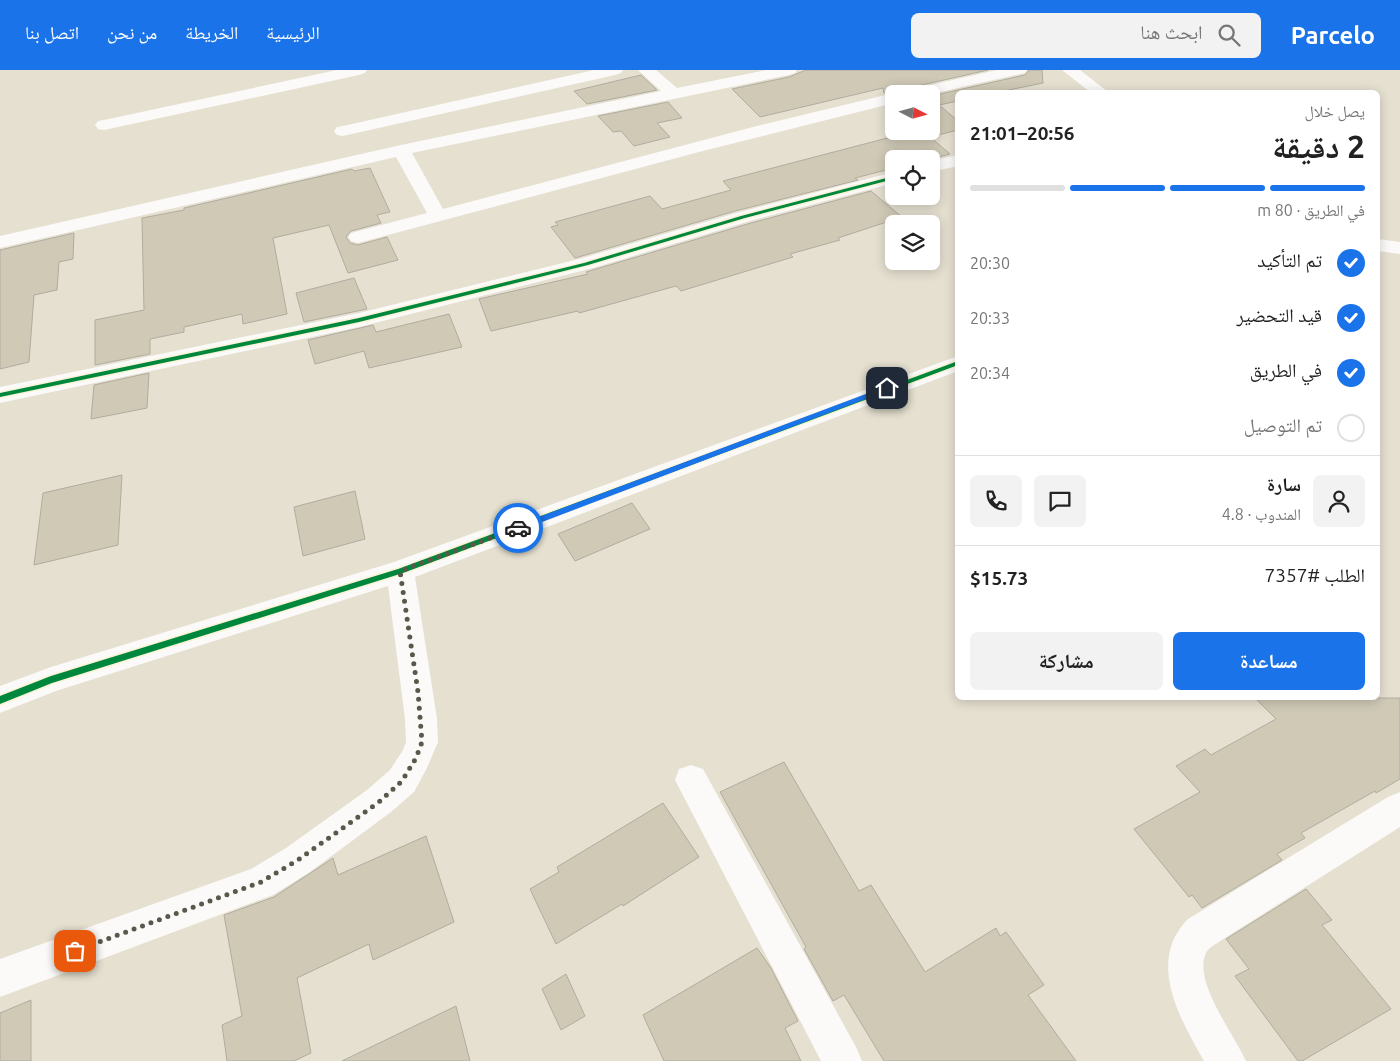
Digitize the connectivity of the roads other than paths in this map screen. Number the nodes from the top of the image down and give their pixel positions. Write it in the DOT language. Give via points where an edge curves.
graph roads {
  1 [pos="358,70"];
  2 [pos="615,70"];
  3 [pos="646,70"];
  4 [pos="789,70"];
  5 [pos="1019,70"];
  6 [pos="1070,70"];
  7 [pos="940,87"];
  8 [pos="1097,90"];
  9 [pos="674,94"];
  10 [pos="885,100"];
  11 [pos="104,125"];
  12 [pos="343,131"];
  13 [pos="401,150"];
  14 [pos="955,161"];
  15 [pos="940,165"];
  16 [pos="885,179"];
  17 [pos="438,216"];
  18 [pos="358,236"];
  19 [pos="0,242"];
  20 [pos="1380,245"];
  21 [pos="1400,248"];
  22 [pos="955,364"];
  23 [pos="0,395"];
  24 [pos="400,571"];
  25 [pos="0,700"];
  26 [pos="691,780"];
  27 [pos="1400,808"];
  28 [pos="0,978"];
  29 [pos="842,1061"];
  30 [pos="1226,1061"];
  1 -- 11 [label="street"];
  2 -- 12 [label="street"];
  3 -- 9 [label="street"];
  4 -- 9 [label="street"];
  5 -- 7 [label="street"];
  6 -- 8 [label="street"];
  9 -- 13 [label="street"];
  10 -- 17 [label="street" via="774,125"];
  13 -- 17 [label="street"];
  13 -- 19 [label="street"];
  14 -- 15 [label="street"];
  16 -- 23 [label="street" via="586,264 369,318"];
  17 -- 18 [label="street"];
  20 -- 21 [label="street"];
  22 -- 24 [label="street"];
  24 -- 25 [label="street" via="51,680"];
  24 -- 28 [label="street" via="422,742 402,781 379,802 298,860 261,882"];
  26 -- 29 [label="street"];
  27 -- 30 [label="street" via="1201,932 1189,947 1185,975 1197,1009"];
}
